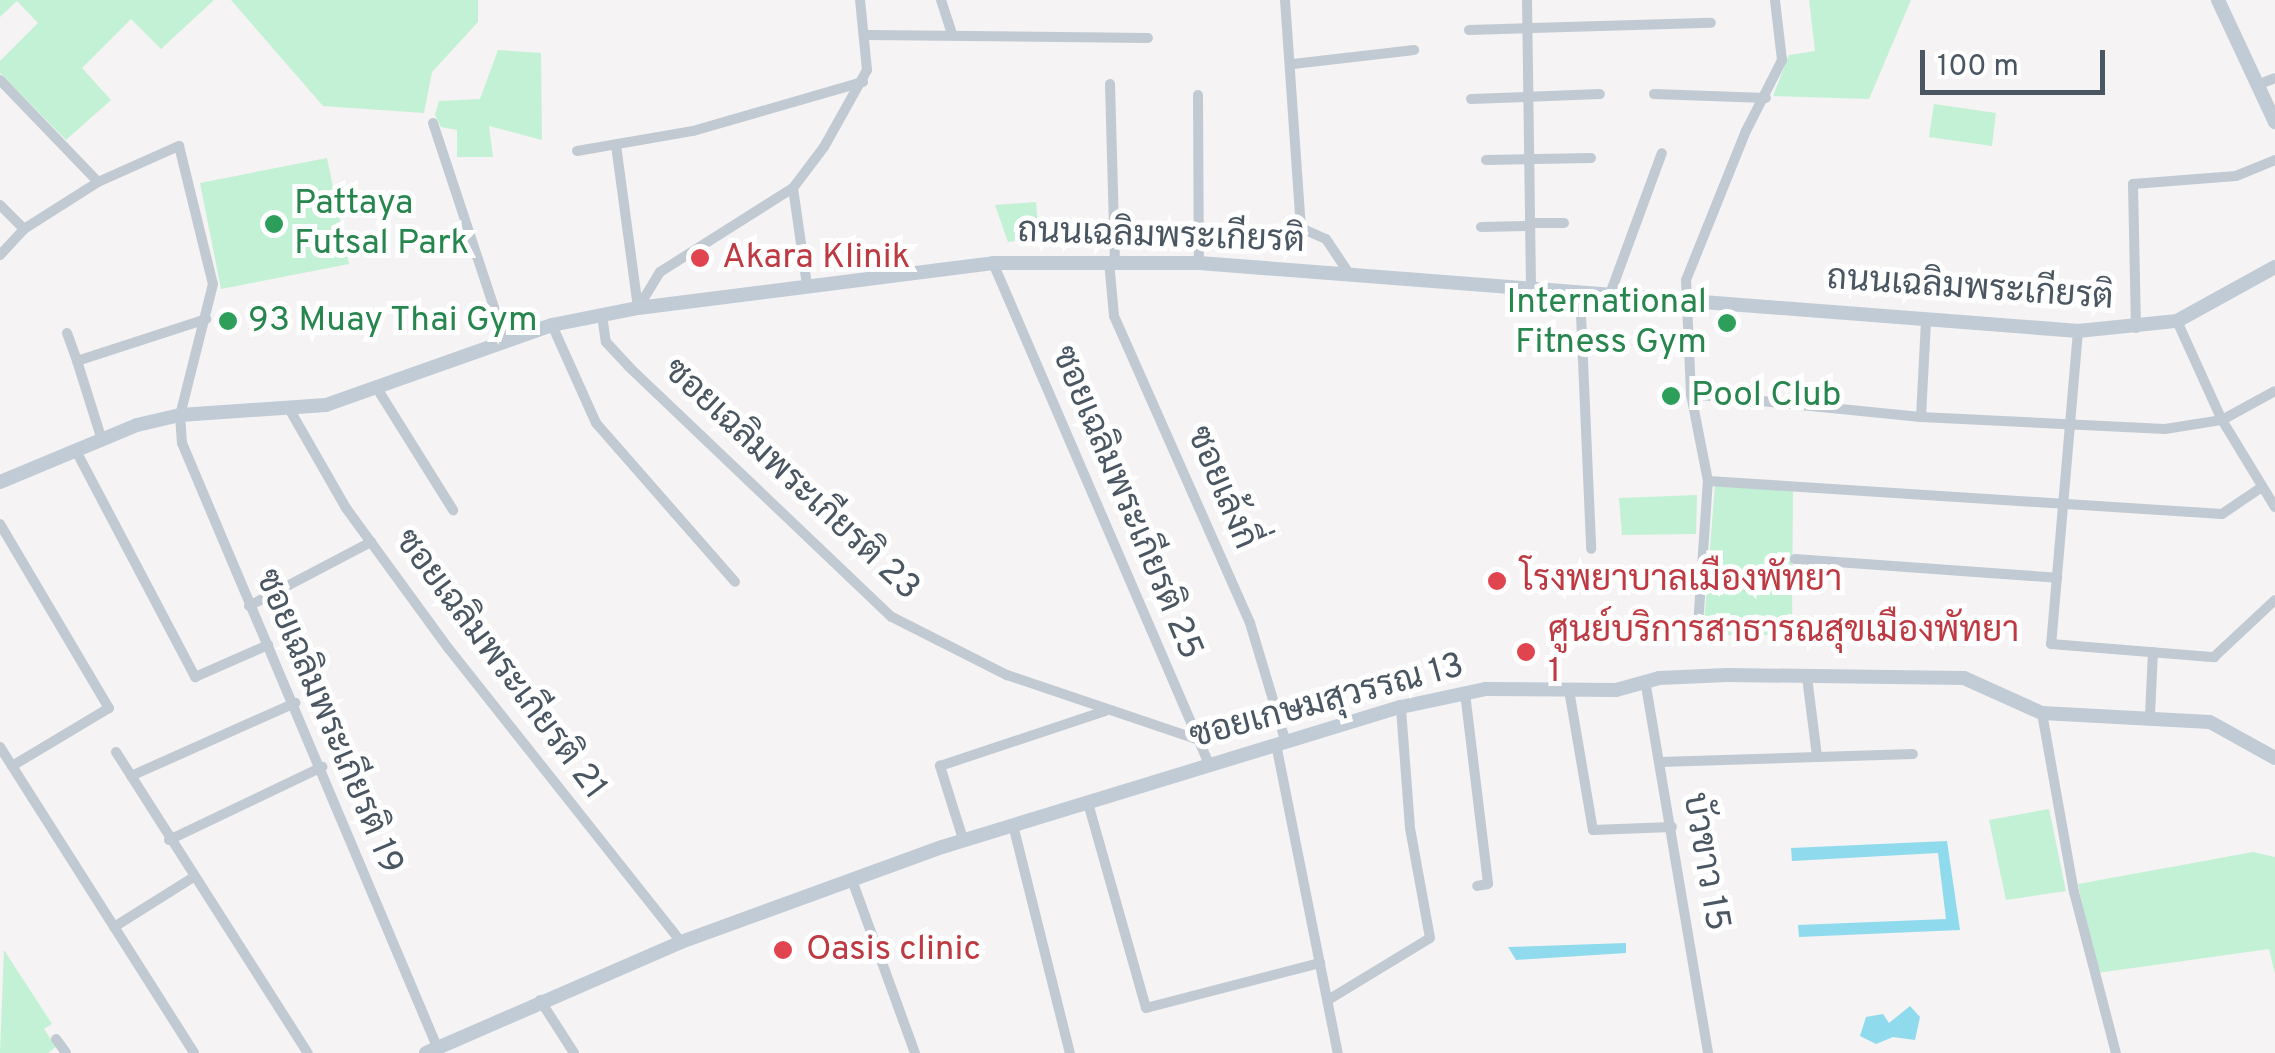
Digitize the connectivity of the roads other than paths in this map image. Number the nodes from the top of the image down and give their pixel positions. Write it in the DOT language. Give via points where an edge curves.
graph roads {
  1 [pos="860,0"];
  2 [pos="941,0"];
  3 [pos="1285,0"];
  4 [pos="1527,0"];
  5 [pos="1775,0"];
  6 [pos="2218,0"];
  7 [pos="1711,23"];
  8 [pos="1469,30"];
  9 [pos="1527,30"];
  10 [pos="952,34"];
  11 [pos="868,36"];
  12 [pos="1148,38"];
  13 [pos="1414,50"];
  14 [pos="1292,64"];
  15 [pos="2275,78"];
  16 [pos="0,80"];
  17 [pos="863,82"];
  18 [pos="1110,84"];
  19 [pos="2258,85"];
  20 [pos="1600,94"];
  21 [pos="1654,94"];
  22 [pos="1198,95"];
  23 [pos="1528,96"];
  24 [pos="1766,98"];
  25 [pos="1471,99"];
  26 [pos="2275,122"];
  27 [pos="433,123"];
  28 [pos="616,146"];
  29 [pos="578,151"];
  30 [pos="1662,152"];
  31 [pos="1591,158"];
  32 [pos="1486,160"];
  33 [pos="1529,160"];
  34 [pos="2275,160"];
  35 [pos="98,182"];
  36 [pos="793,188"];
  37 [pos="0,205"];
  38 [pos="1564,223"];
  39 [pos="1530,224"];
  40 [pos="1481,227"];
  41 [pos="24,230"];
  42 [pos="0,255"];
  43 [pos="1112,260"];
  44 [pos="993,262"];
  45 [pos="1200,263"];
  46 [pos="2275,267"];
  47 [pos="1350,275"];
  48 [pos="807,285"];
  49 [pos="1531,287"];
  50 [pos="1580,292"];
  51 [pos="1610,294"];
  52 [pos="1684,299"];
  53 [pos="638,308"];
  54 [pos="602,315"];
  55 [pos="206,320"];
  56 [pos="2177,320"];
  57 [pos="1926,321"];
  58 [pos="552,326"];
  59 [pos="2136,329"];
  60 [pos="2078,332"];
  61 [pos="67,333"];
  62 [pos="505,340"];
  63 [pos="77,361"];
  64 [pos="378,390"];
  65 [pos="2275,391"];
  66 [pos="1692,394"];
  67 [pos="291,412"];
  68 [pos="180,415"];
  69 [pos="1921,418"];
  70 [pos="2222,420"];
  71 [pos="2070,426"];
  72 [pos="101,437"];
  73 [pos="76,449"];
  74 [pos="1708,481"];
  75 [pos="0,482"];
  76 [pos="2262,487"];
  77 [pos="2064,504"];
  78 [pos="2275,507"];
  79 [pos="453,510"];
  80 [pos="0,524"];
  81 [pos="371,542"];
  82 [pos="1591,549"];
  83 [pos="1796,559"];
  84 [pos="2057,578"];
  85 [pos="735,582"];
  86 [pos="2275,600"];
  87 [pos="249,606"];
  88 [pos="1698,626"];
  89 [pos="268,644"];
  90 [pos="2154,652"];
  91 [pos="1807,677"];
  92 [pos="1644,680"];
  93 [pos="1569,690"];
  94 [pos="1466,693"];
  95 [pos="295,703"];
  96 [pos="1401,706"];
  97 [pos="1106,711"];
  98 [pos="2042,714"];
  99 [pos="2150,715"];
  100 [pos="1198,740"];
  101 [pos="1280,742"];
  102 [pos="0,747"];
  103 [pos="116,752"];
  104 [pos="1913,754"];
  105 [pos="1817,756"];
  106 [pos="2275,758"];
  107 [pos="1660,762"];
  108 [pos="1209,764"];
  109 [pos="12,766"];
  110 [pos="322,767"];
  111 [pos="131,776"];
  112 [pos="1088,803"];
  113 [pos="1013,825"];
  114 [pos="1672,827"];
  115 [pos="169,840"];
  116 [pos="963,840"];
  117 [pos="192,878"];
  118 [pos="852,880"];
  119 [pos="1477,886"];
  120 [pos="114,927"];
  121 [pos="681,942"];
  122 [pos="1320,963"];
  123 [pos="540,1000"];
  124 [pos="1328,1000"];
  125 [pos="56,1039"];
  126 [pos="432,1051"];
  127 [pos="66,1053"];
  128 [pos="194,1053"];
  129 [pos="308,1053"];
  130 [pos="574,1053"];
  131 [pos="914,1053"];
  132 [pos="1070,1053"];
  133 [pos="1338,1053"];
  134 [pos="1708,1053"];
  135 [pos="2116,1053"];
  1 -- 11 [label="street"];
  2 -- 10 [label="street"];
  3 -- 14 [label="street"];
  4 -- 9 [label="street"];
  5 -- 24 [label="street" via="1782,60"];
  6 -- 19 [label="main road"];
  7 -- 9 [label="street"];
  8 -- 9 [label="street"];
  9 -- 23 [label="street"];
  10 -- 11 [label="street"];
  10 -- 12 [label="street"];
  11 -- 17 [label="street"];
  13 -- 14 [label="street"];
  14 -- 47 [label="street" via="1301,228 1326,239"];
  15 -- 19 [label="street"];
  16 -- 35 [label="street"];
  17 -- 28 [label="street"];
  17 -- 36 [label="street"];
  18 -- 43 [label="street, ซอยเล้งกี่"];
  19 -- 26 [label="main road"];
  20 -- 23 [label="street"];
  21 -- 24 [label="street"];
  22 -- 45 [label="street"];
  23 -- 25 [label="street"];
  23 -- 33 [label="street"];
  24 -- 52 [label="street" via="1739,147"];
  27 -- 62 [label="street"];
  28 -- 29 [label="street"];
  28 -- 53 [label="street"];
  30 -- 51 [label="street"];
  31 -- 33 [label="street"];
  32 -- 33 [label="street"];
  33 -- 39 [label="street"];
  34 -- 59 [label="street" via="2236,176 2133,184"];
  35 -- 41 [label="street"];
  35 -- 55 [label="street" via="179,146 213,284"];
  36 -- 48 [label="street"];
  36 -- 53 [label="street" via="687,250 647,286"];
  37 -- 41 [label="street"];
  38 -- 39 [label="street"];
  39 -- 40 [label="street"];
  39 -- 49 [label="street"];
  41 -- 42 [label="street"];
  43 -- 44 [label="main road, ถนนเฉลิมพระเกียรติ"];
  43 -- 45 [label="main road, ถนนเฉลิมพระเกียรติ"];
  43 -- 101 [label="street, ซอยเล้งกี่" via="1114,316 1250,624"];
  44 -- 48 [label="main road, ถนนเฉลิมพระเกียรติ"];
  44 -- 100 [label="street, ซอยเฉลิมพระเกียรติ 25"];
  45 -- 47 [label="main road, ถนนเฉลิมพระเกียรติ"];
  46 -- 56 [label="main road, ถนนเฉลิมพระเกียรติ"];
  47 -- 49 [label="main road, ถนนเฉลิมพระเกียรติ"];
  48 -- 53 [label="main road, ถนนเฉลิมพระเกียรติ"];
  49 -- 50 [label="main road, ถนนเฉลิมพระเกียรติ"];
  50 -- 51 [label="main road, ถนนเฉลิมพระเกียรติ"];
  50 -- 82 [label="street"];
  51 -- 52 [label="main road, ถนนเฉลิมพระเกียรติ"];
  52 -- 57 [label="main road, ถนนเฉลิมพระเกียรติ"];
  52 -- 66 [label="street"];
  53 -- 54 [label="main road, ถนนเฉลิมพระเกียรติ"];
  54 -- 58 [label="main road, ถนนเฉลิมพระเกียรติ"];
  54 -- 97 [label="street, ซอยเฉลิมพระเกียรติ 23" via="606,342 628,366 892,618 1007,675"];
  55 -- 63 [label="street"];
  55 -- 68 [label="street"];
  56 -- 59 [label="main road, ถนนเฉลิมพระเกียรติ"];
  56 -- 70 [label="street"];
  57 -- 60 [label="main road, ถนนเฉลิมพระเกียรติ"];
  57 -- 69 [label="street"];
  58 -- 62 [label="main road, ถนนเฉลิมพระเกียรติ"];
  58 -- 85 [label="street" via="596,423"];
  59 -- 60 [label="main road, ถนนเฉลิมพระเกียรติ"];
  60 -- 71 [label="street"];
  61 -- 63 [label="street"];
  62 -- 64 [label="main road, ถนนเฉลิมพระเกียรติ"];
  63 -- 72 [label="street"];
  64 -- 67 [label="main road, ถนนเฉลิมพระเกียรติ"];
  64 -- 79 [label="street"];
  65 -- 70 [label="street"];
  66 -- 69 [label="street"];
  66 -- 74 [label="street"];
  67 -- 68 [label="main road, ถนนเฉลิมพระเกียรติ"];
  67 -- 81 [label="street, ซอยเฉลิมพระเกียรติ 21"];
  68 -- 72 [label="main road, ถนนเฉลิมพระเกียรติ"];
  68 -- 87 [label="street, ซอยเฉลิมพระเกียรติ 19" via="182,443"];
  69 -- 71 [label="street"];
  70 -- 71 [label="street" via="2165,429"];
  70 -- 76 [label="street"];
  71 -- 77 [label="street"];
  72 -- 73 [label="main road, ถนนเฉลิมพระเกียรติ"];
  73 -- 75 [label="main road, ถนนเฉลิมพระเกียรติ"];
  73 -- 89 [label="street" via="195,677"];
  74 -- 77 [label="street"];
  74 -- 88 [label="street"];
  76 -- 77 [label="street" via="2222,514"];
  76 -- 78 [label="street"];
  77 -- 84 [label="street"];
  80 -- 109 [label="street" via="109,708"];
  81 -- 87 [label="street"];
  81 -- 121 [label="street, ซอยเฉลิมพระเกียรติ 21"];
  83 -- 84 [label="street"];
  84 -- 90 [label="street" via="2051,644"];
  86 -- 90 [label="street" via="2214,656"];
  87 -- 89 [label="street, ซอยเฉลิมพระเกียรติ 19"];
  89 -- 95 [label="street, ซอยเฉลิมพระเกียรติ 19"];
  90 -- 99 [label="street"];
  91 -- 92 [label="main road, ซอยเกษมสุวรรณ 13"];
  91 -- 98 [label="main road, ซอยเกษมสุวรรณ 13" via="1964,678"];
  91 -- 105 [label="street"];
  92 -- 93 [label="main road, ซอยเกษมสุวรรณ 13" via="1616,690"];
  92 -- 107 [label="street, บัวขาว 15"];
  93 -- 94 [label="main road, ซอยเกษมสุวรรณ 13"];
  93 -- 114 [label="street" via="1593,830"];
  94 -- 96 [label="main road, ซอยเกษมสุวรรณ 13"];
  94 -- 119 [label="street" via="1488,884"];
  95 -- 110 [label="street, ซอยเฉลิมพระเกียรติ 19"];
  95 -- 111 [label="street"];
  96 -- 101 [label="main road, ซอยเกษมสุวรรณ 13"];
  96 -- 124 [label="street" via="1410,828 1430,938"];
  97 -- 100 [label="street, ซอยเฉลิมพระเกียรติ 23"];
  97 -- 116 [label="street" via="940,766"];
  98 -- 99 [label="main road, ซอยเกษมสุวรรณ 13"];
  98 -- 135 [label="street" via="2074,892"];
  99 -- 106 [label="main road, ซอยเกษมสุวรรณ 13" via="2234,730"];
  100 -- 108 [label="street, ซอยเฉลิมพระเกียรติ 25"];
  101 -- 108 [label="main road, ซอยเกษมสุวรรณ 13"];
  101 -- 122 [label="street, ซอยเล้งกี่"];
  102 -- 109 [label="street"];
  103 -- 111 [label="street"];
  104 -- 105 [label="street"];
  105 -- 107 [label="street"];
  107 -- 114 [label="street, บัวขาว 15"];
  108 -- 112 [label="main road, ซอยเกษมสุวรรณ 13"];
  109 -- 120 [label="street"];
  110 -- 115 [label="street"];
  110 -- 126 [label="street, ซอยเฉลิมพระเกียรติ 19"];
  111 -- 115 [label="street"];
  112 -- 113 [label="main road, ซอยเกษมสุวรรณ 13"];
  112 -- 122 [label="street" via="1146,1008"];
  113 -- 116 [label="main road, ซอยเกษมสุวรรณ 13"];
  113 -- 132 [label="street"];
  114 -- 134 [label="street, บัวขาว 15"];
  115 -- 117 [label="street"];
  116 -- 118 [label="main road, ซอยเกษมสุวรรณ 13"];
  117 -- 120 [label="street"];
  117 -- 129 [label="street"];
  118 -- 121 [label="main road, ซอยเกษมสุวรรณ 13"];
  118 -- 131 [label="street"];
  120 -- 128 [label="street"];
  121 -- 123 [label="main road, ซอยเกษมสุวรรณ 13"];
  122 -- 124 [label="street, ซอยเล้งกี่"];
  123 -- 126 [label="main road, ซอยเกษมสุวรรณ 13"];
  123 -- 130 [label="street"];
  124 -- 133 [label="street, ซอยเล้งกี่"];
  125 -- 127 [label="street"];
}
